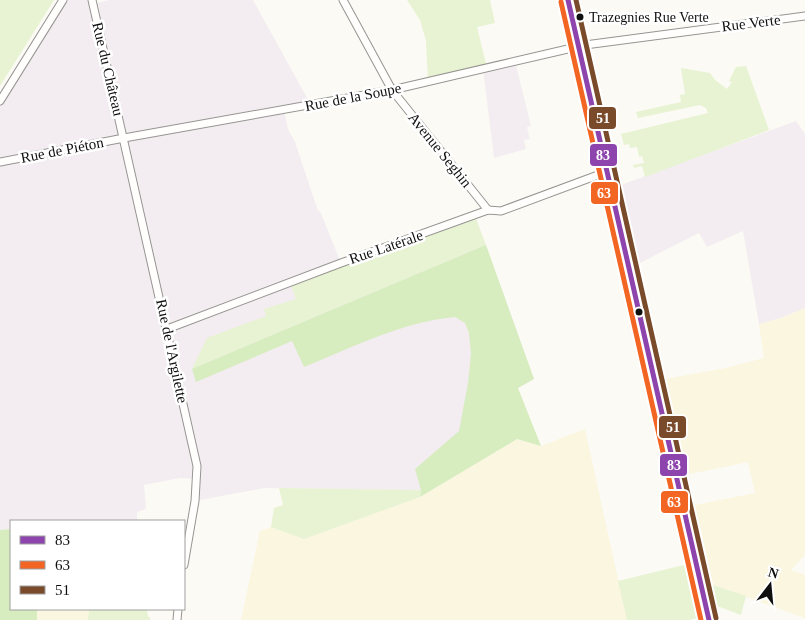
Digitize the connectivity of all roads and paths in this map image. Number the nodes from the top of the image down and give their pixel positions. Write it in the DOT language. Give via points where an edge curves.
graph roads {
  1 [pos="63,0"];
  2 [pos="92,0"];
  3 [pos="344,0"];
  4 [pos="568,0"];
  5 [pos="805,16"];
  6 [pos="579,47"];
  7 [pos="392,90"];
  8 [pos="0,101"];
  9 [pos="124,138"];
  10 [pos="0,162"];
  11 [pos="606,172"];
  12 [pos="488,210"];
  13 [pos="167,330"];
  14 [pos="185,559"];
  15 [pos="708,620"];
  1 -- 8 [label="street"];
  2 -- 9 [label="street, Rue du Château"];
  3 -- 7 [label="street, Avenue Seghin"];
  4 -- 6 [label="main road"];
  5 -- 6 [label="street, Rue Verte"];
  6 -- 7 [label="street, Rue de la Soupe"];
  6 -- 11 [label="main road"];
  7 -- 9 [label="street, Rue de la Soupe"];
  7 -- 12 [label="street, Avenue Seghin"];
  9 -- 10 [label="street, Rue de Piéton"];
  9 -- 13 [label="street, Rue de l'Argilette"];
  11 -- 12 [label="street, Rue Latérale" via="501,211"];
  11 -- 15 [label="main road"];
  12 -- 13 [label="street, Rue Latérale"];
  13 -- 14 [label="street, Rue de l'Argilette" via="197,466 195,502"];
}
